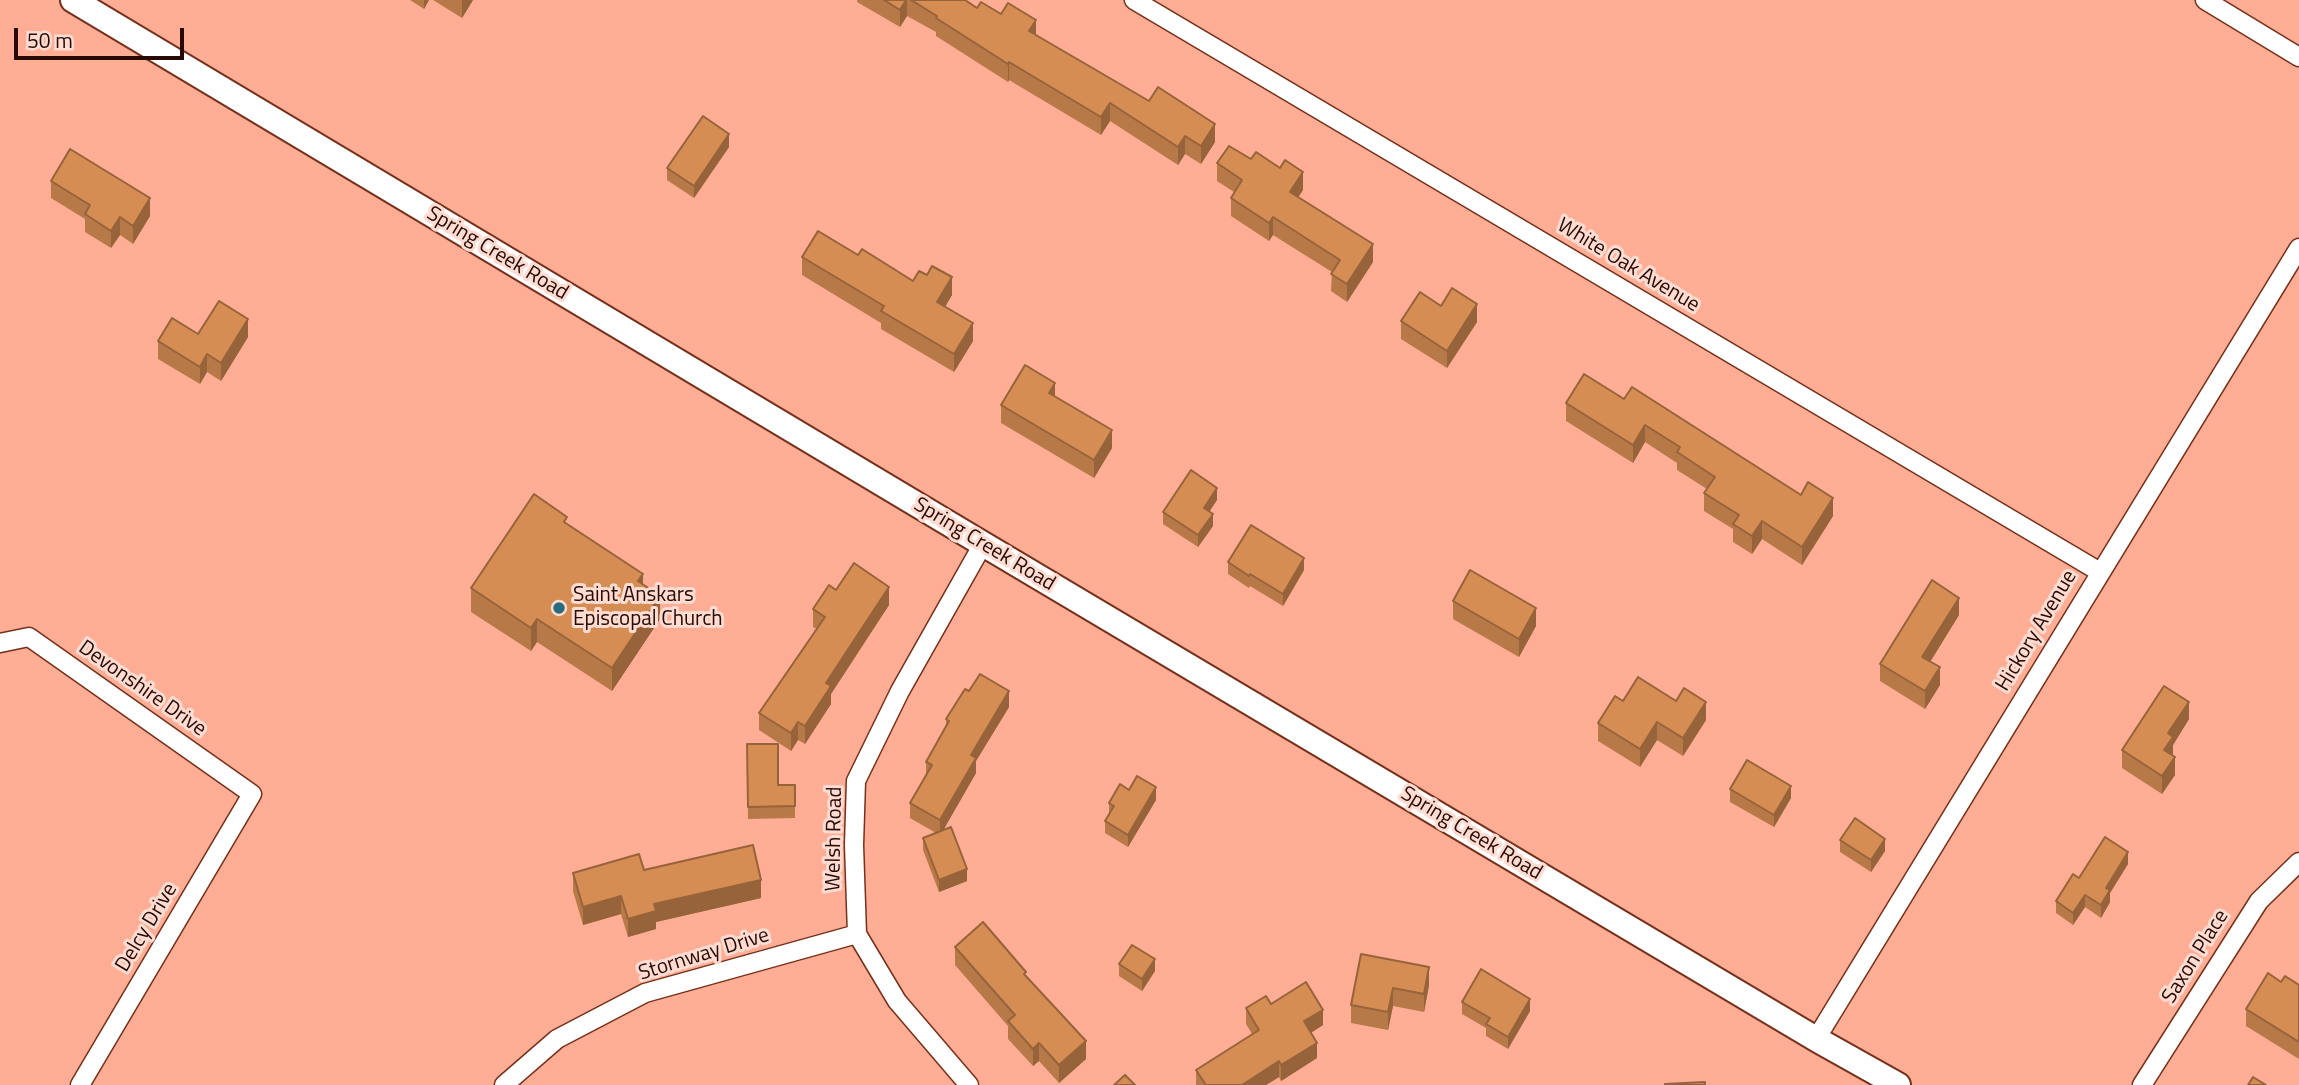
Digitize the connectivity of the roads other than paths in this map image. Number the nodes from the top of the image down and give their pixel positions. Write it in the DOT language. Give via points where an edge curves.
graph roads {
  1 [pos="73,0"];
  2 [pos="1134,0"];
  3 [pos="2205,0"];
  4 [pos="2299,57"];
  5 [pos="2299,248"];
  6 [pos="983,544"];
  7 [pos="2100,572"];
  8 [pos="0,643"];
  9 [pos="252,794"];
  10 [pos="2299,862"];
  11 [pos="857,934"];
  12 [pos="1816,1039"];
  13 [pos="80,1085"];
  14 [pos="504,1085"];
  15 [pos="969,1085"];
  16 [pos="1898,1085"];
  17 [pos="2142,1085"];
  1 -- 6 [label="main road, Spring Creek Road"];
  2 -- 7 [label="street, White Oak Avenue"];
  3 -- 4 [label="street"];
  5 -- 7 [label="street, Hickory Avenue"];
  6 -- 11 [label="street, Welsh Road" via="900,691 856,782"];
  6 -- 12 [label="main road, Spring Creek Road"];
  7 -- 12 [label="street, Hickory Avenue"];
  8 -- 9 [label="street, Devonshire Drive" via="29,637"];
  9 -- 13 [label="street, Delcy Drive"];
  10 -- 17 [label="street, Saxon Place" via="2259,901"];
  11 -- 14 [label="street, Stornway Drive" via="645,993 557,1039"];
  11 -- 15 [label="street, Welsh Road" via="897,1001"];
  12 -- 16 [label="main road, Spring Creek Road"];
}
